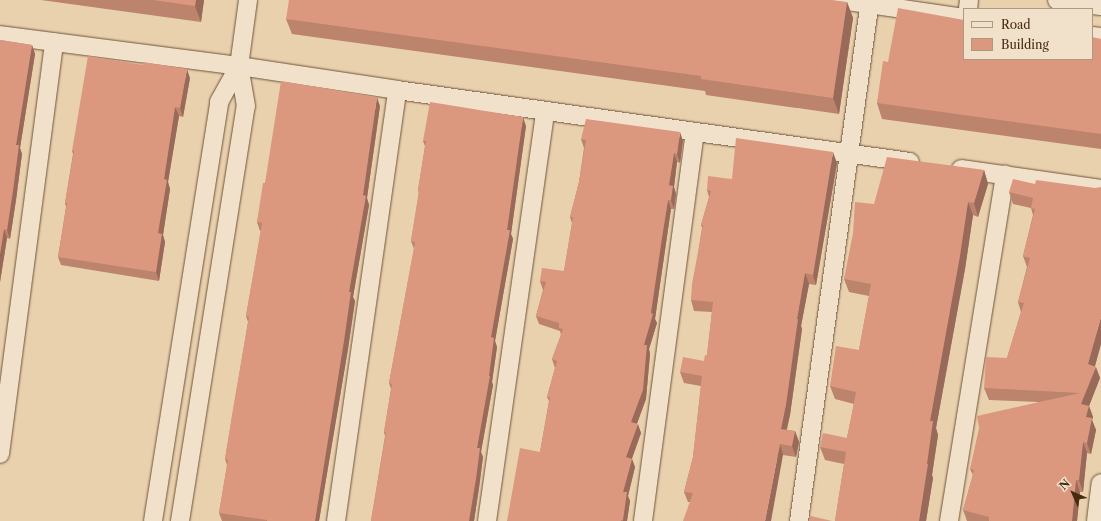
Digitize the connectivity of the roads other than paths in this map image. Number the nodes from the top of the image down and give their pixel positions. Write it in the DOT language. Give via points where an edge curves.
graph roads {
  1 [pos="248,0"];
  2 [pos="841,0"];
  3 [pos="1057,0"];
  4 [pos="870,2"];
  5 [pos="1101,6"];
  6 [pos="963,18"];
  7 [pos="0,35"];
  8 [pos="54,43"];
  9 [pos="238,66"];
  10 [pos="397,90"];
  11 [pos="545,111"];
  12 [pos="695,132"];
  13 [pos="850,154"];
  14 [pos="1005,175"];
  15 [pos="1101,189"];
  16 [pos="178,362"];
  17 [pos="205,365"];
  18 [pos="0,454"];
  19 [pos="1101,483"];
  20 [pos="157,492"];
  21 [pos="185,494"];
  22 [pos="153,521"];
  23 [pos="180,521"];
  24 [pos="336,521"];
  25 [pos="487,521"];
  26 [pos="643,521"];
  27 [pos="799,521"];
  28 [pos="949,521"];
  29 [pos="1096,521"];
  1 -- 9 [label="street"];
  2 -- 4 [label="street"];
  3 -- 5 [label="street"];
  4 -- 6 [label="street"];
  4 -- 13 [label="street"];
  7 -- 8 [label="street"];
  8 -- 9 [label="street"];
  8 -- 18 [label="street"];
  9 -- 10 [label="street"];
  9 -- 16 [label="street" via="220,102"];
  9 -- 17 [label="street" via="246,106"];
  10 -- 11 [label="street"];
  10 -- 24 [label="street"];
  11 -- 12 [label="street"];
  11 -- 25 [label="street"];
  12 -- 13 [label="street"];
  12 -- 26 [label="street"];
  13 -- 14 [label="street"];
  13 -- 27 [label="street"];
  14 -- 15 [label="street"];
  14 -- 28 [label="street"];
  16 -- 17 [label="street"];
  16 -- 20 [label="street"];
  17 -- 21 [label="street"];
  19 -- 29 [label="street"];
  20 -- 21 [label="street"];
  20 -- 22 [label="street"];
  21 -- 23 [label="street"];
}
